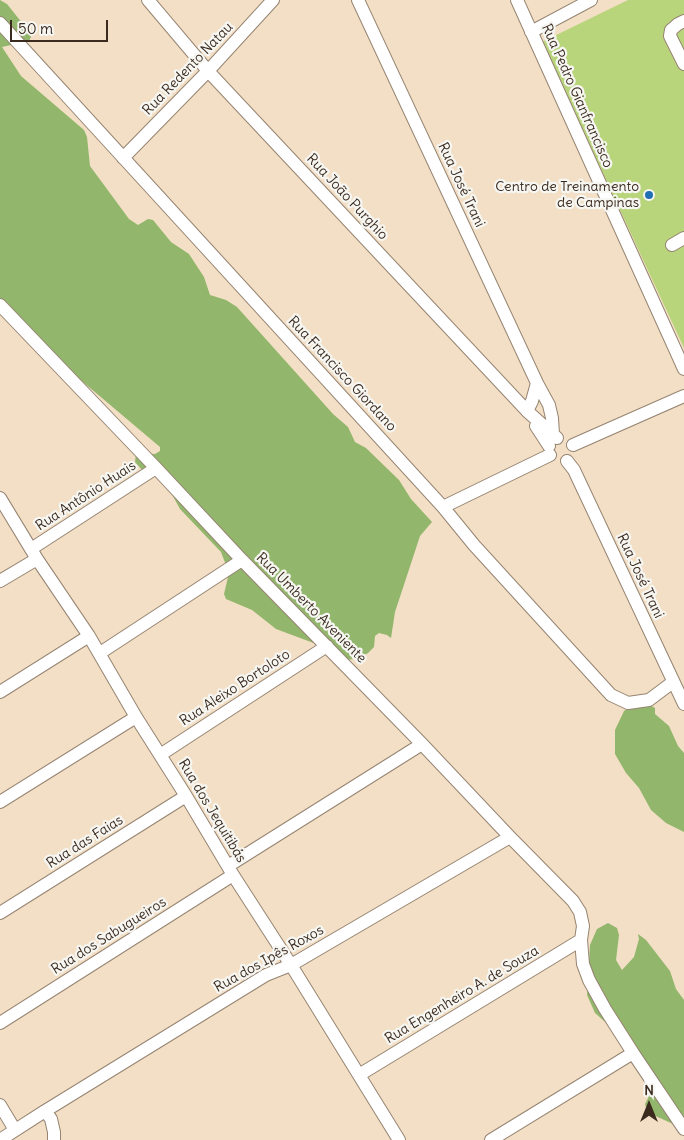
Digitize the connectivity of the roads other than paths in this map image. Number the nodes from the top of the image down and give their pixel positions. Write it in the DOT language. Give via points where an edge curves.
graph roads {
  1 [pos="148,0"];
  2 [pos="273,0"];
  3 [pos="358,0"];
  4 [pos="517,0"];
  5 [pos="591,0"];
  6 [pos="684,21"];
  7 [pos="0,24"];
  8 [pos="531,32"];
  9 [pos="684,64"];
  10 [pos="208,71"];
  11 [pos="123,158"];
  12 [pos="684,238"];
  13 [pos="672,245"];
  14 [pos="0,305"];
  15 [pos="684,369"];
  16 [pos="537,383"];
  17 [pos="684,396"];
  18 [pos="527,411"];
  19 [pos="552,443"];
  20 [pos="573,445"];
  21 [pos="567,461"];
  22 [pos="156,468"];
  23 [pos="0,498"];
  24 [pos="443,507"];
  25 [pos="34,554"];
  26 [pos="242,560"];
  27 [pos="0,581"];
  28 [pos="89,636"];
  29 [pos="327,646"];
  30 [pos="100,653"];
  31 [pos="673,682"];
  32 [pos="0,692"];
  33 [pos="684,704"];
  34 [pos="136,717"];
  35 [pos="422,744"];
  36 [pos="160,755"];
  37 [pos="186,796"];
  38 [pos="0,802"];
  39 [pos="510,838"];
  40 [pos="231,871"];
  41 [pos="0,913"];
  42 [pos="581,940"];
  43 [pos="291,965"];
  44 [pos="0,1023"];
  45 [pos="633,1053"];
  46 [pos="359,1075"];
  47 [pos="0,1105"];
  48 [pos="45,1111"];
  49 [pos="684,1129"];
  50 [pos="16,1130"];
  51 [pos="0,1140"];
  52 [pos="54,1140"];
  53 [pos="399,1140"];
  54 [pos="491,1140"];
  1 -- 10 [label="street, Rua João Purghio"];
  2 -- 10 [label="street, Rua Redento Natau"];
  3 -- 16 [label="street, Rua José Trani"];
  4 -- 8 [label="street, Rua Pedro Gianfrancisco"];
  5 -- 8 [label="street"];
  6 -- 9 [label="street" via="670,30"];
  7 -- 11 [label="street, Rua Francisco Giordano"];
  8 -- 15 [label="street, Rua Pedro Gianfrancisco"];
  10 -- 11 [label="street, Rua Redento Natau"];
  10 -- 18 [label="street, Rua João Purghio"];
  11 -- 24 [label="street, Rua Francisco Giordano"];
  12 -- 13 [label="street"];
  14 -- 22 [label="street, Rua Umberto Aveniente"];
  16 -- 18 [label="street"];
  16 -- 19 [label="street, Rua José Trani" via="549,405"];
  17 -- 20 [label="street"];
  18 -- 19 [label="street, Rua João Purghio"];
  19 -- 20 [label="street" via="560,437"];
  19 -- 21 [label="street" via="556,461"];
  19 -- 24 [label="street"];
  20 -- 21 [label="street" via="572,456"];
  21 -- 31 [label="street, Rua José Trani"];
  22 -- 25 [label="street, Rua Antônio Huais"];
  22 -- 26 [label="street, Rua Umberto Aveniente"];
  23 -- 25 [label="street, Rua dos Jequitibás"];
  24 -- 31 [label="street, Rua Francisco Giordano" via="611,695 628,703 649,700"];
  25 -- 27 [label="street, Rua Antônio Huais"];
  25 -- 28 [label="street, Rua dos Jequitibás"];
  26 -- 29 [label="street, Rua Umberto Aveniente"];
  26 -- 30 [label="street"];
  28 -- 30 [label="street, Rua dos Jequitibás"];
  28 -- 32 [label="street"];
  29 -- 35 [label="street, Rua Umberto Aveniente"];
  29 -- 36 [label="street, Rua Aleixo Bortoloto"];
  30 -- 34 [label="street, Rua dos Jequitibás"];
  31 -- 33 [label="street, Rua José Trani"];
  34 -- 36 [label="street, Rua dos Jequitibás"];
  34 -- 38 [label="street"];
  35 -- 39 [label="street, Rua Umberto Aveniente"];
  35 -- 40 [label="street, Rua dos Sabugueiros"];
  36 -- 37 [label="street, Rua dos Jequitibás"];
  37 -- 40 [label="street, Rua dos Jequitibás"];
  37 -- 41 [label="street, Rua das Faias"];
  39 -- 42 [label="street, Rua Umberto Aveniente" via="573,901 583,926"];
  39 -- 43 [label="street, Rua dos Ipês Roxos"];
  40 -- 43 [label="street, Rua dos Jequitibás"];
  40 -- 44 [label="street, Rua dos Sabugueiros"];
  42 -- 45 [label="street, Rua Umberto Aveniente" via="583,964 589,980"];
  42 -- 46 [label="street, Rua Engenheiro A. de Souza"];
  43 -- 46 [label="street, Rua dos Jequitibás"];
  43 -- 48 [label="street, Rua dos Ipês Roxos" via="266,975"];
  45 -- 49 [label="street, Rua Umberto Aveniente"];
  45 -- 54 [label="street"];
  46 -- 53 [label="street, Rua dos Jequitibás"];
  47 -- 50 [label="street"];
  48 -- 50 [label="street, Rua dos Ipês Roxos"];
  48 -- 52 [label="street" via="51,1119"];
  50 -- 51 [label="street, Rua dos Ipês Roxos"];
}
